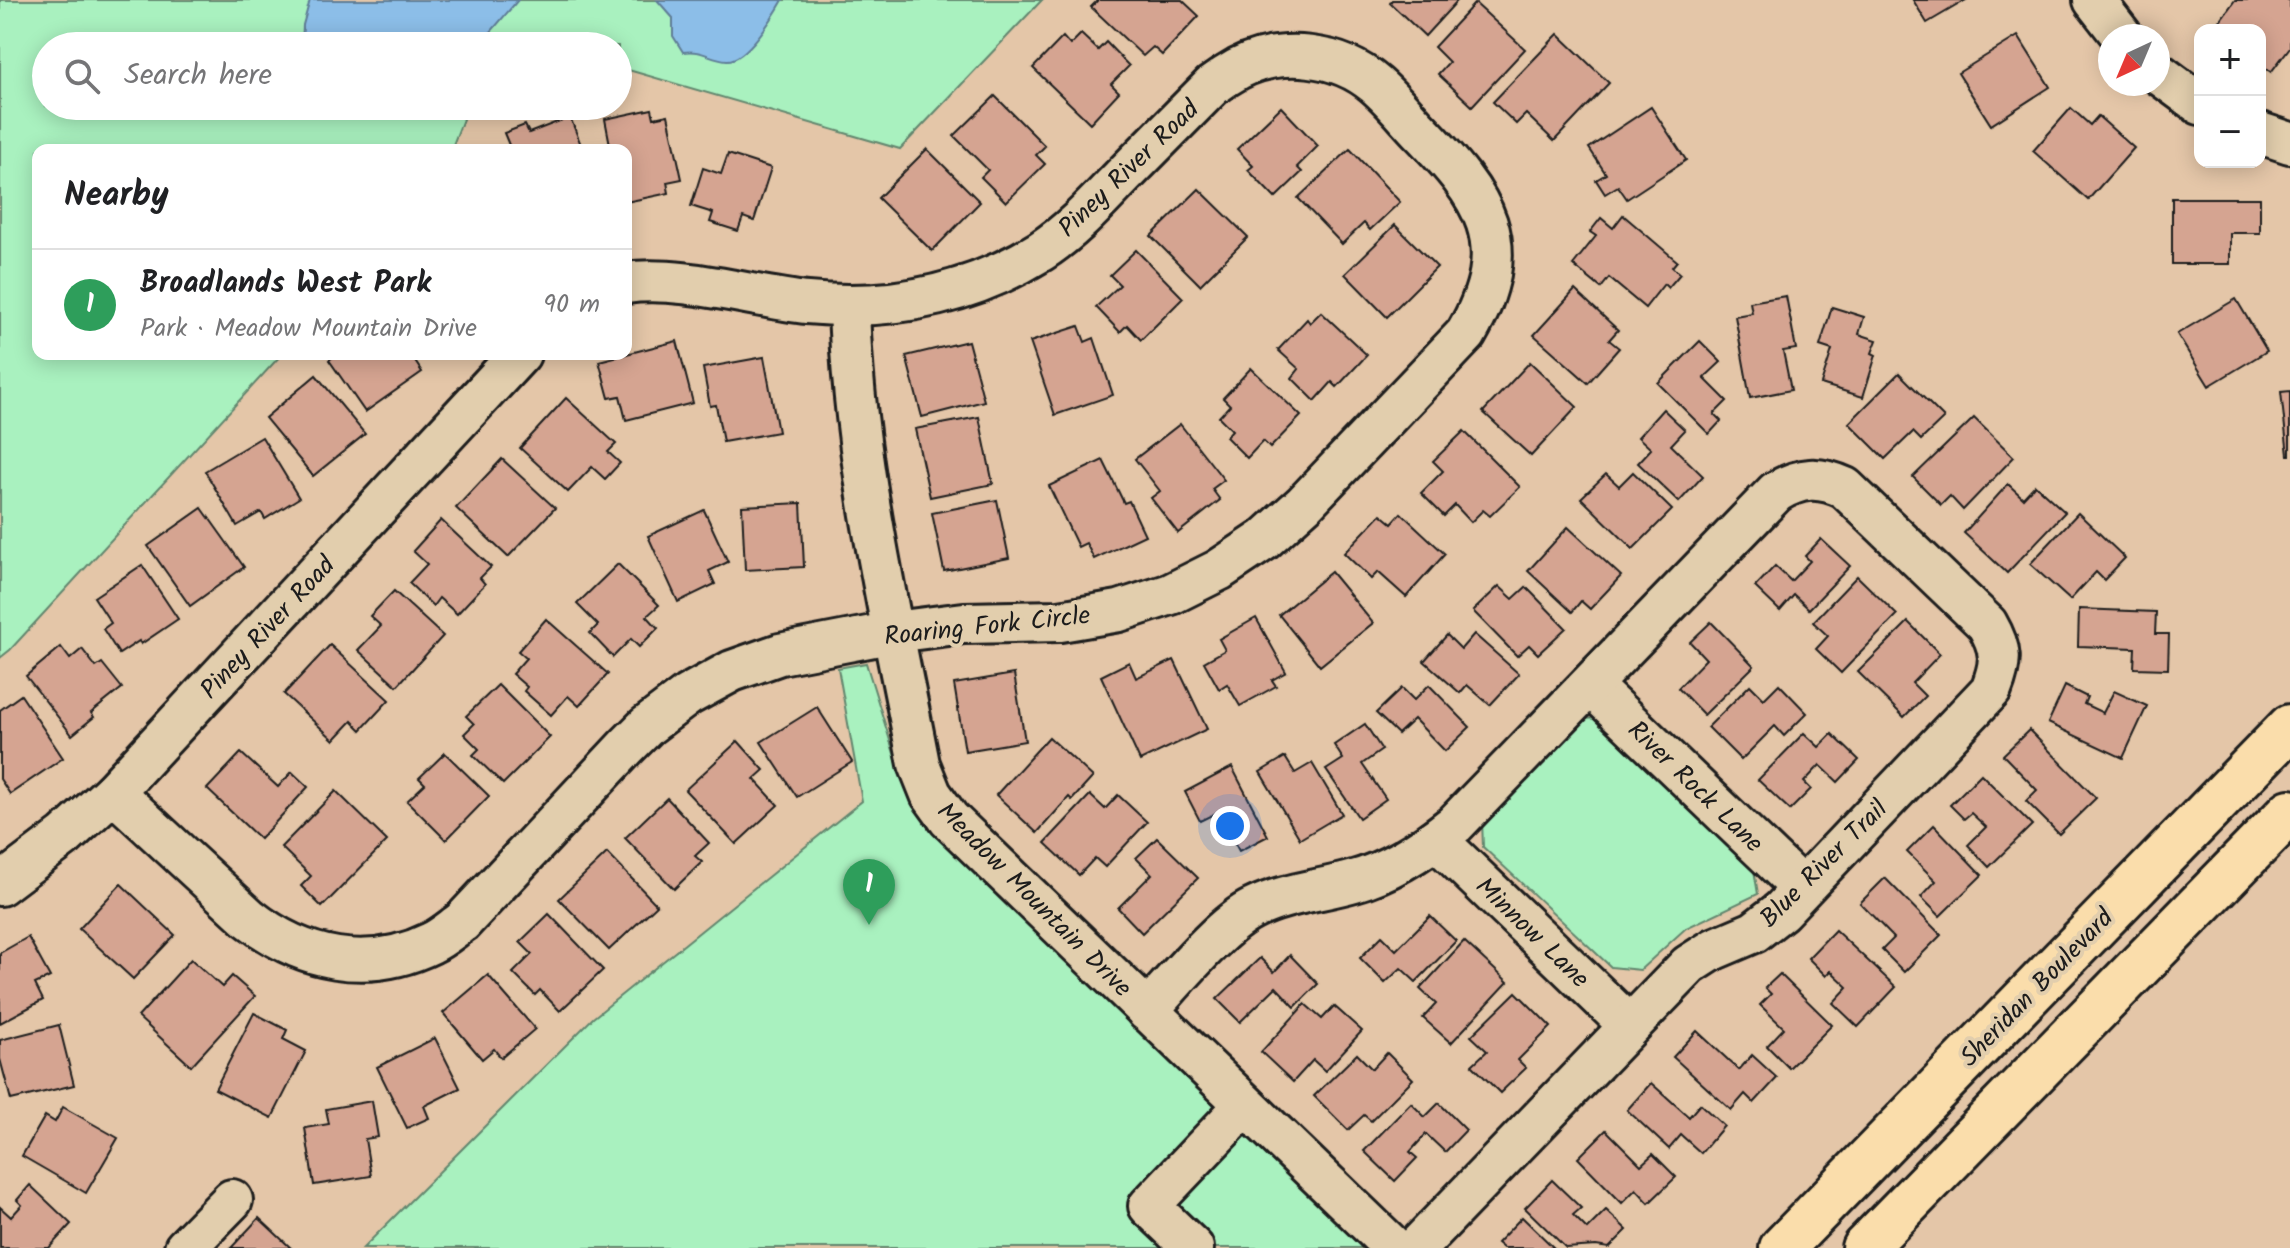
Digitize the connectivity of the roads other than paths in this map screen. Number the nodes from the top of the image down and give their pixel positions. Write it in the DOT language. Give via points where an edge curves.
graph roads {
  1 [pos="2094,0"];
  2 [pos="2113,24"];
  3 [pos="1300,40"];
  4 [pos="2170,82"];
  5 [pos="2194,100"];
  6 [pos="2266,135"];
  7 [pos="2290,143"];
  8 [pos="632,283"];
  9 [pos="849,306"];
  10 [pos="514,360"];
  11 [pos="894,632"];
  12 [pos="1590,685"];
  13 [pos="2290,727"];
  14 [pos="113,792"];
  15 [pos="2290,812"];
  16 [pos="1436,839"];
  17 [pos="0,885"];
  18 [pos="1802,888"];
  19 [pos="1147,1011"];
  20 [pos="1629,1025"];
  21 [pos="1245,1105"];
  22 [pos="232,1200"];
  23 [pos="185,1248"];
  24 [pos="1193,1248"];
  25 [pos="1394,1248"];
  26 [pos="1416,1248"];
  27 [pos="1782,1248"];
  28 [pos="1864,1248"];
  1 -- 2 [label="street"];
  3 -- 9 [label="street, Piney River Road" via="1212,86 1079,221 1043,249 953,292"];
  3 -- 11 [label="street, Roaring Fork Circle" via="1324,59 1376,85 1504,223 1491,247 1481,309 1466,334 1304,504 1219,570 1119,611 1060,621 964,623"];
  4 -- 5 [label="street"];
  6 -- 7 [label="street"];
  8 -- 9 [label="street, Piney River Road" via="657,281"];
  9 -- 11 [label="street, Meadow Mountain Drive" via="857,431"];
  10 -- 14 [label="street, Piney River Road"];
  11 -- 14 [label="street, Roaring Fork Circle" via="780,654 732,671 688,695 627,746 462,922 432,943 356,970 269,933"];
  11 -- 19 [label="street, Meadow Mountain Drive" via="919,764 931,794 949,819"];
  12 -- 16 [label="street, Blue River Trail"];
  12 -- 18 [label="street, River Rock Lane"];
  12 -- 18 [label="street, Blue River Trail" via="1776,492 1790,470 1845,488 2007,638 1991,690"];
  13 -- 27 [label="main road, Sheridan Boulevard"];
  14 -- 17 [label="street, Piney River Road"];
  15 -- 28 [label="main road"];
  16 -- 19 [label="street, Blue River Trail" via="1356,881 1276,898 1249,910"];
  16 -- 20 [label="street, Minnow Lane"];
  18 -- 20 [label="street, Blue River Trail" via="1754,932 1689,965"];
  19 -- 21 [label="street, Meadow Mountain Drive"];
  20 -- 26 [label="street, Blue River Trail"];
  21 -- 24 [label="street" via="1149,1206"];
  21 -- 25 [label="street, Meadow Mountain Drive"];
  22 -- 23 [label="street"];
}
